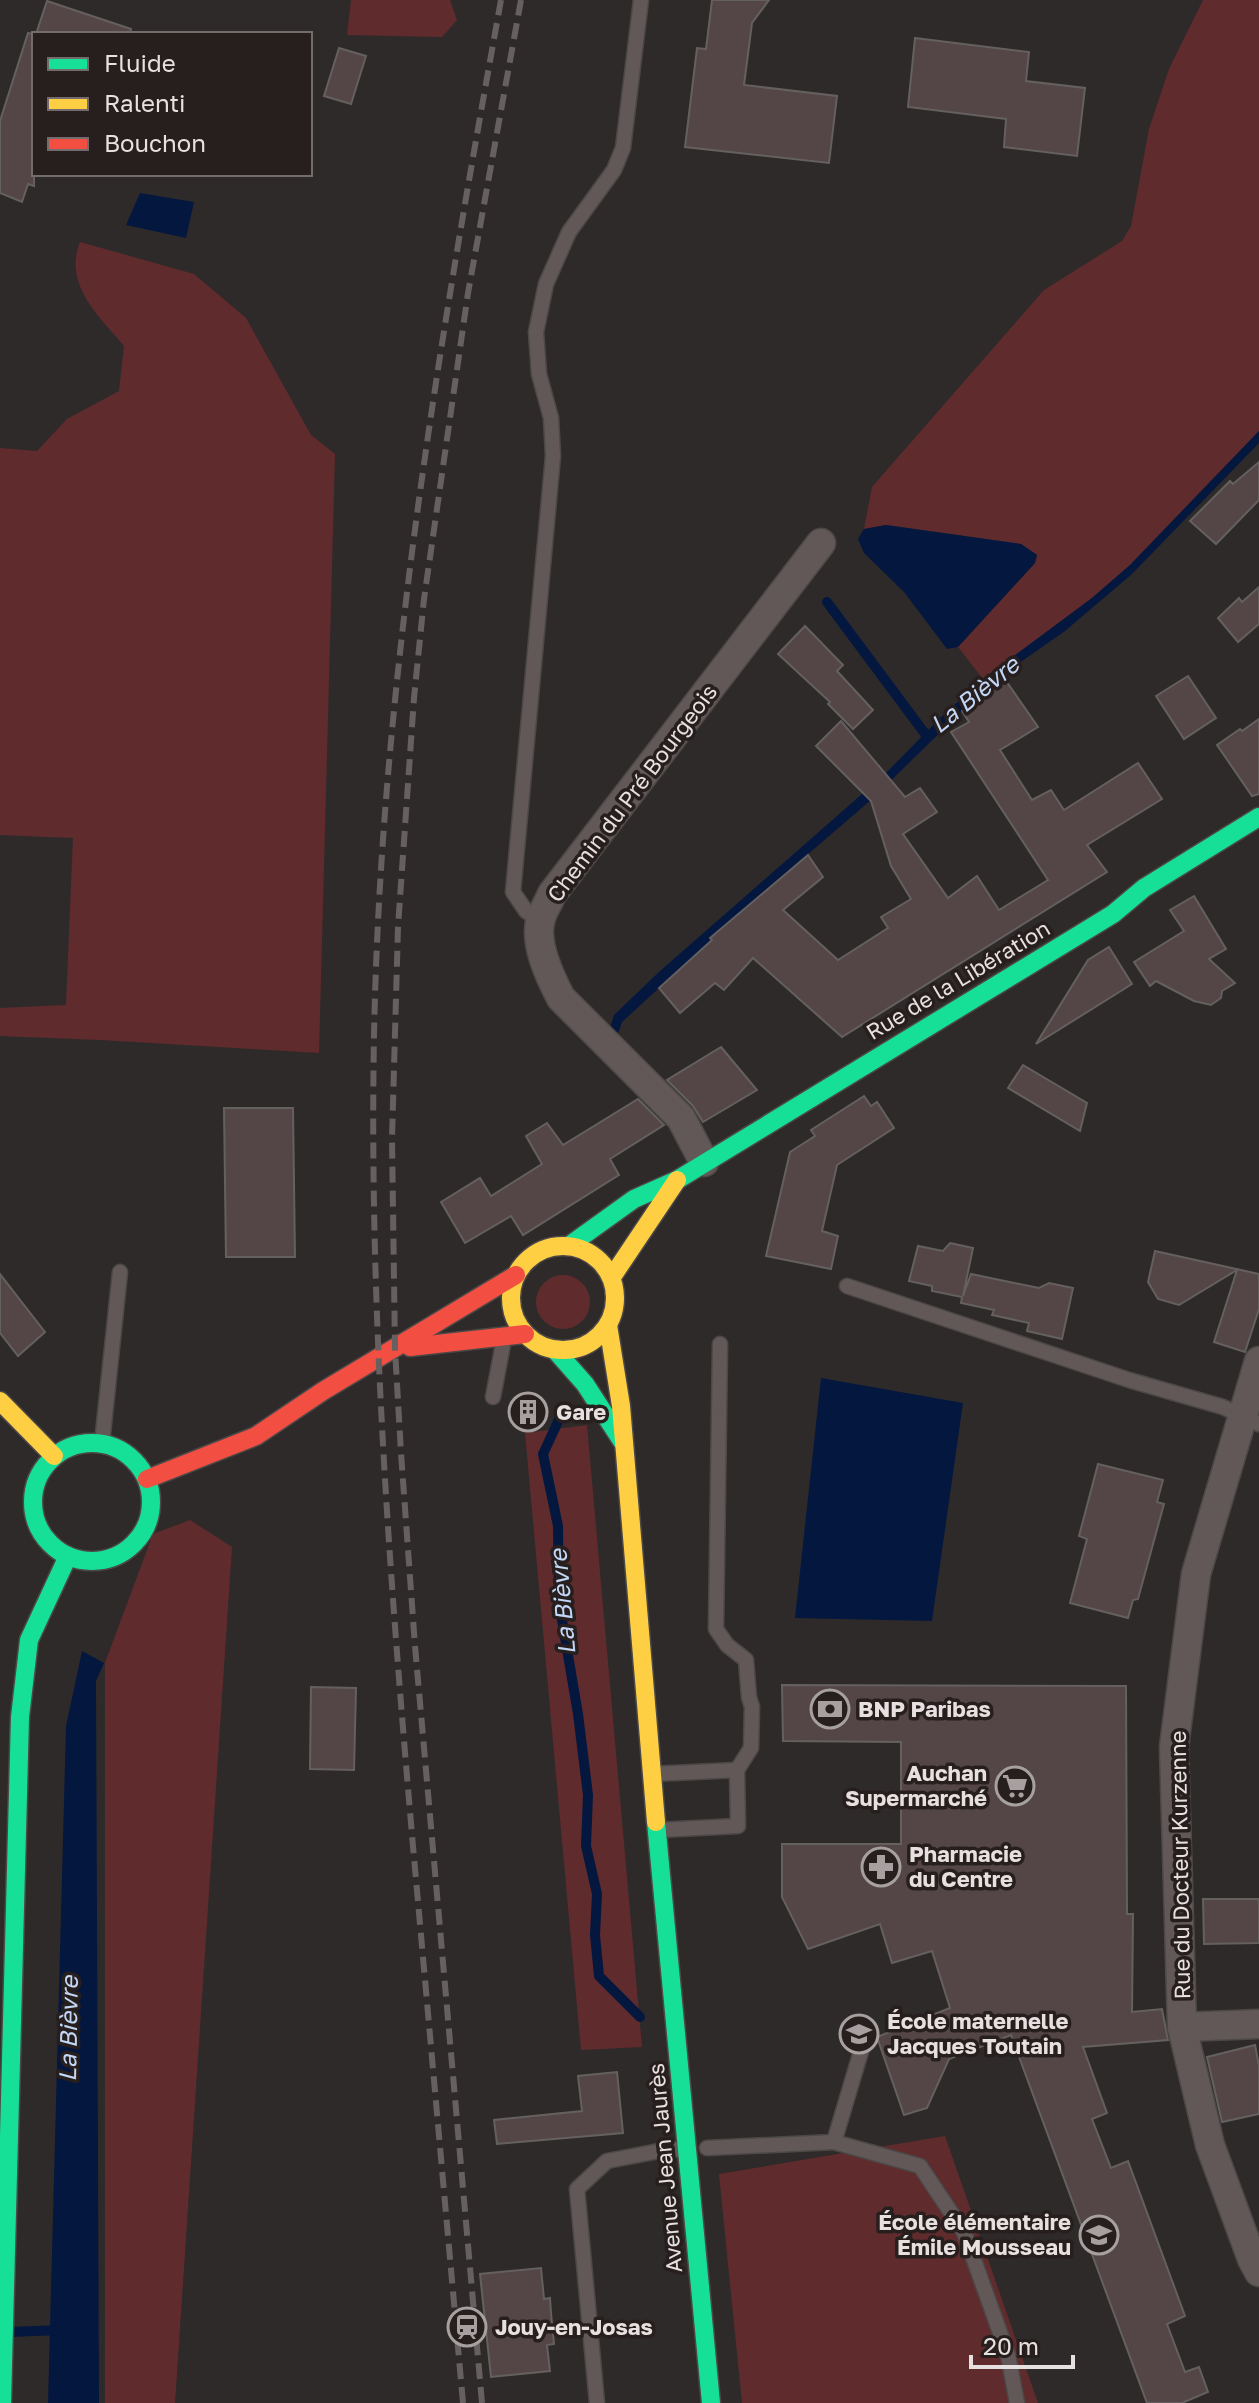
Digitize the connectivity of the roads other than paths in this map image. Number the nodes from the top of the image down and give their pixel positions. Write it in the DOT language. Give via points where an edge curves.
graph roads {
  1 [pos="641,0"];
  2 [pos="821,543"];
  3 [pos="1259,817"];
  4 [pos="539,920"];
  5 [pos="704,1162"];
  6 [pos="677,1180"];
  7 [pos="570,1245"];
  8 [pos="120,1272"];
  9 [pos="516,1275"];
  10 [pos="612,1277"];
  11 [pos="847,1286"];
  12 [pos="608,1325"];
  13 [pos="525,1334"];
  14 [pos="505,1335"];
  15 [pos="720,1344"];
  16 [pos="395,1349"];
  17 [pos="555,1350"];
  18 [pos="1259,1361"];
  19 [pos="493,1397"];
  20 [pos="0,1401"];
  21 [pos="1250,1420"];
  22 [pos="102,1443"];
  23 [pos="624,1445"];
  24 [pos="54,1456"];
  25 [pos="147,1479"];
  26 [pos="68,1556"];
  27 [pos="644,1678"];
  28 [pos="672,1767"];
  29 [pos="737,1770"];
  30 [pos="652,1774"];
  31 [pos="657,1830"];
  32 [pos="678,1837"];
  33 [pos="666,1930"];
  34 [pos="1259,2024"];
  35 [pos="1182,2027"];
  36 [pos="865,2038"];
  37 [pos="834,2142"];
  38 [pos="707,2148"];
  39 [pos="687,2149"];
  40 [pos="1259,2272"];
  41 [pos="2,2403"];
  42 [pos="597,2403"];
  43 [pos="711,2403"];
  44 [pos="1017,2403"];
  1 -- 4 [label="lane" via="623,148 614,170 569,232 546,284 536,332 553,456 513,892"];
  2 -- 4 [label="street, Chemin du Pré Bourgeois" via="552,894"];
  3 -- 5 [label="main road, Rue de la Libération" via="1144,888 1113,914"];
  4 -- 5 [label="street, Chemin du Pré Bourgeois" via="541,950 561,998 681,1118"];
  5 -- 6 [label="main road, Rue de la Libération"];
  6 -- 7 [label="main road, Rue de la Libération" via="630,1201"];
  6 -- 10 [label="main road, Rue de la Libération"];
  7 -- 9 [label="main road" via="541,1250"];
  7 -- 10 [label="main road" via="600,1259"];
  8 -- 22 [label="lane"];
  9 -- 13 [label="main road" via="511,1306"];
  9 -- 16 [label="main road"];
  10 -- 12 [label="main road" via="615,1307"];
  11 -- 21 [label="lane"];
  12 -- 17 [label="main road" via="587,1344"];
  12 -- 23 [label="main road, Avenue Jean Jaurès"];
  13 -- 14 [label="main road"];
  13 -- 17 [label="main road"];
  14 -- 16 [label="main road"];
  14 -- 19 [label="lane"];
  15 -- 29 [label="lane" via="716,1629 746,1660 752,1707 751,1748"];
  16 -- 25 [label="main road" via="256,1436"];
  17 -- 23 [label="main road" via="585,1384"];
  18 -- 21 [label="street, Rue du Docteur Kurzenne"];
  20 -- 24 [label="main road"];
  21 -- 35 [label="street, Rue du Docteur Kurzenne" via="1196,1574 1174,1747"];
  22 -- 24 [label="main road" via="85,1442"];
  22 -- 25 [label="main road" via="129,1455"];
  23 -- 27 [label="main road, Avenue Jean Jaurès"];
  24 -- 26 [label="main road" via="35,1485 35,1519 42,1534"];
  25 -- 26 [label="main road" via="147,1525 128,1550 99,1561"];
  26 -- 41 [label="main road" via="29,1640 20,1717"];
  27 -- 28 [label="main road, Avenue Jean Jaurès"];
  27 -- 30 [label="main road, Avenue Jean Jaurès"];
  28 -- 29 [label="lane"];
  28 -- 30 [label="lane"];
  29 -- 32 [label="lane" via="738,1826"];
  30 -- 31 [label="main road, Avenue Jean Jaurès"];
  31 -- 32 [label="lane"];
  31 -- 33 [label="main road, Avenue Jean Jaurès"];
  32 -- 33 [label="main road, Avenue Jean Jaurès"];
  33 -- 39 [label="main road, Avenue Jean Jaurès"];
  34 -- 35 [label="street"];
  35 -- 40 [label="street, Rue du Docteur Kurzenne" via="1210,2145"];
  36 -- 37 [label="lane"];
  37 -- 38 [label="lane"];
  37 -- 44 [label="lane" via="920,2166 964,2232 1008,2355"];
  39 -- 42 [label="lane" via="607,2161 577,2189"];
  39 -- 43 [label="main road, Avenue Jean Jaurès"];
}
